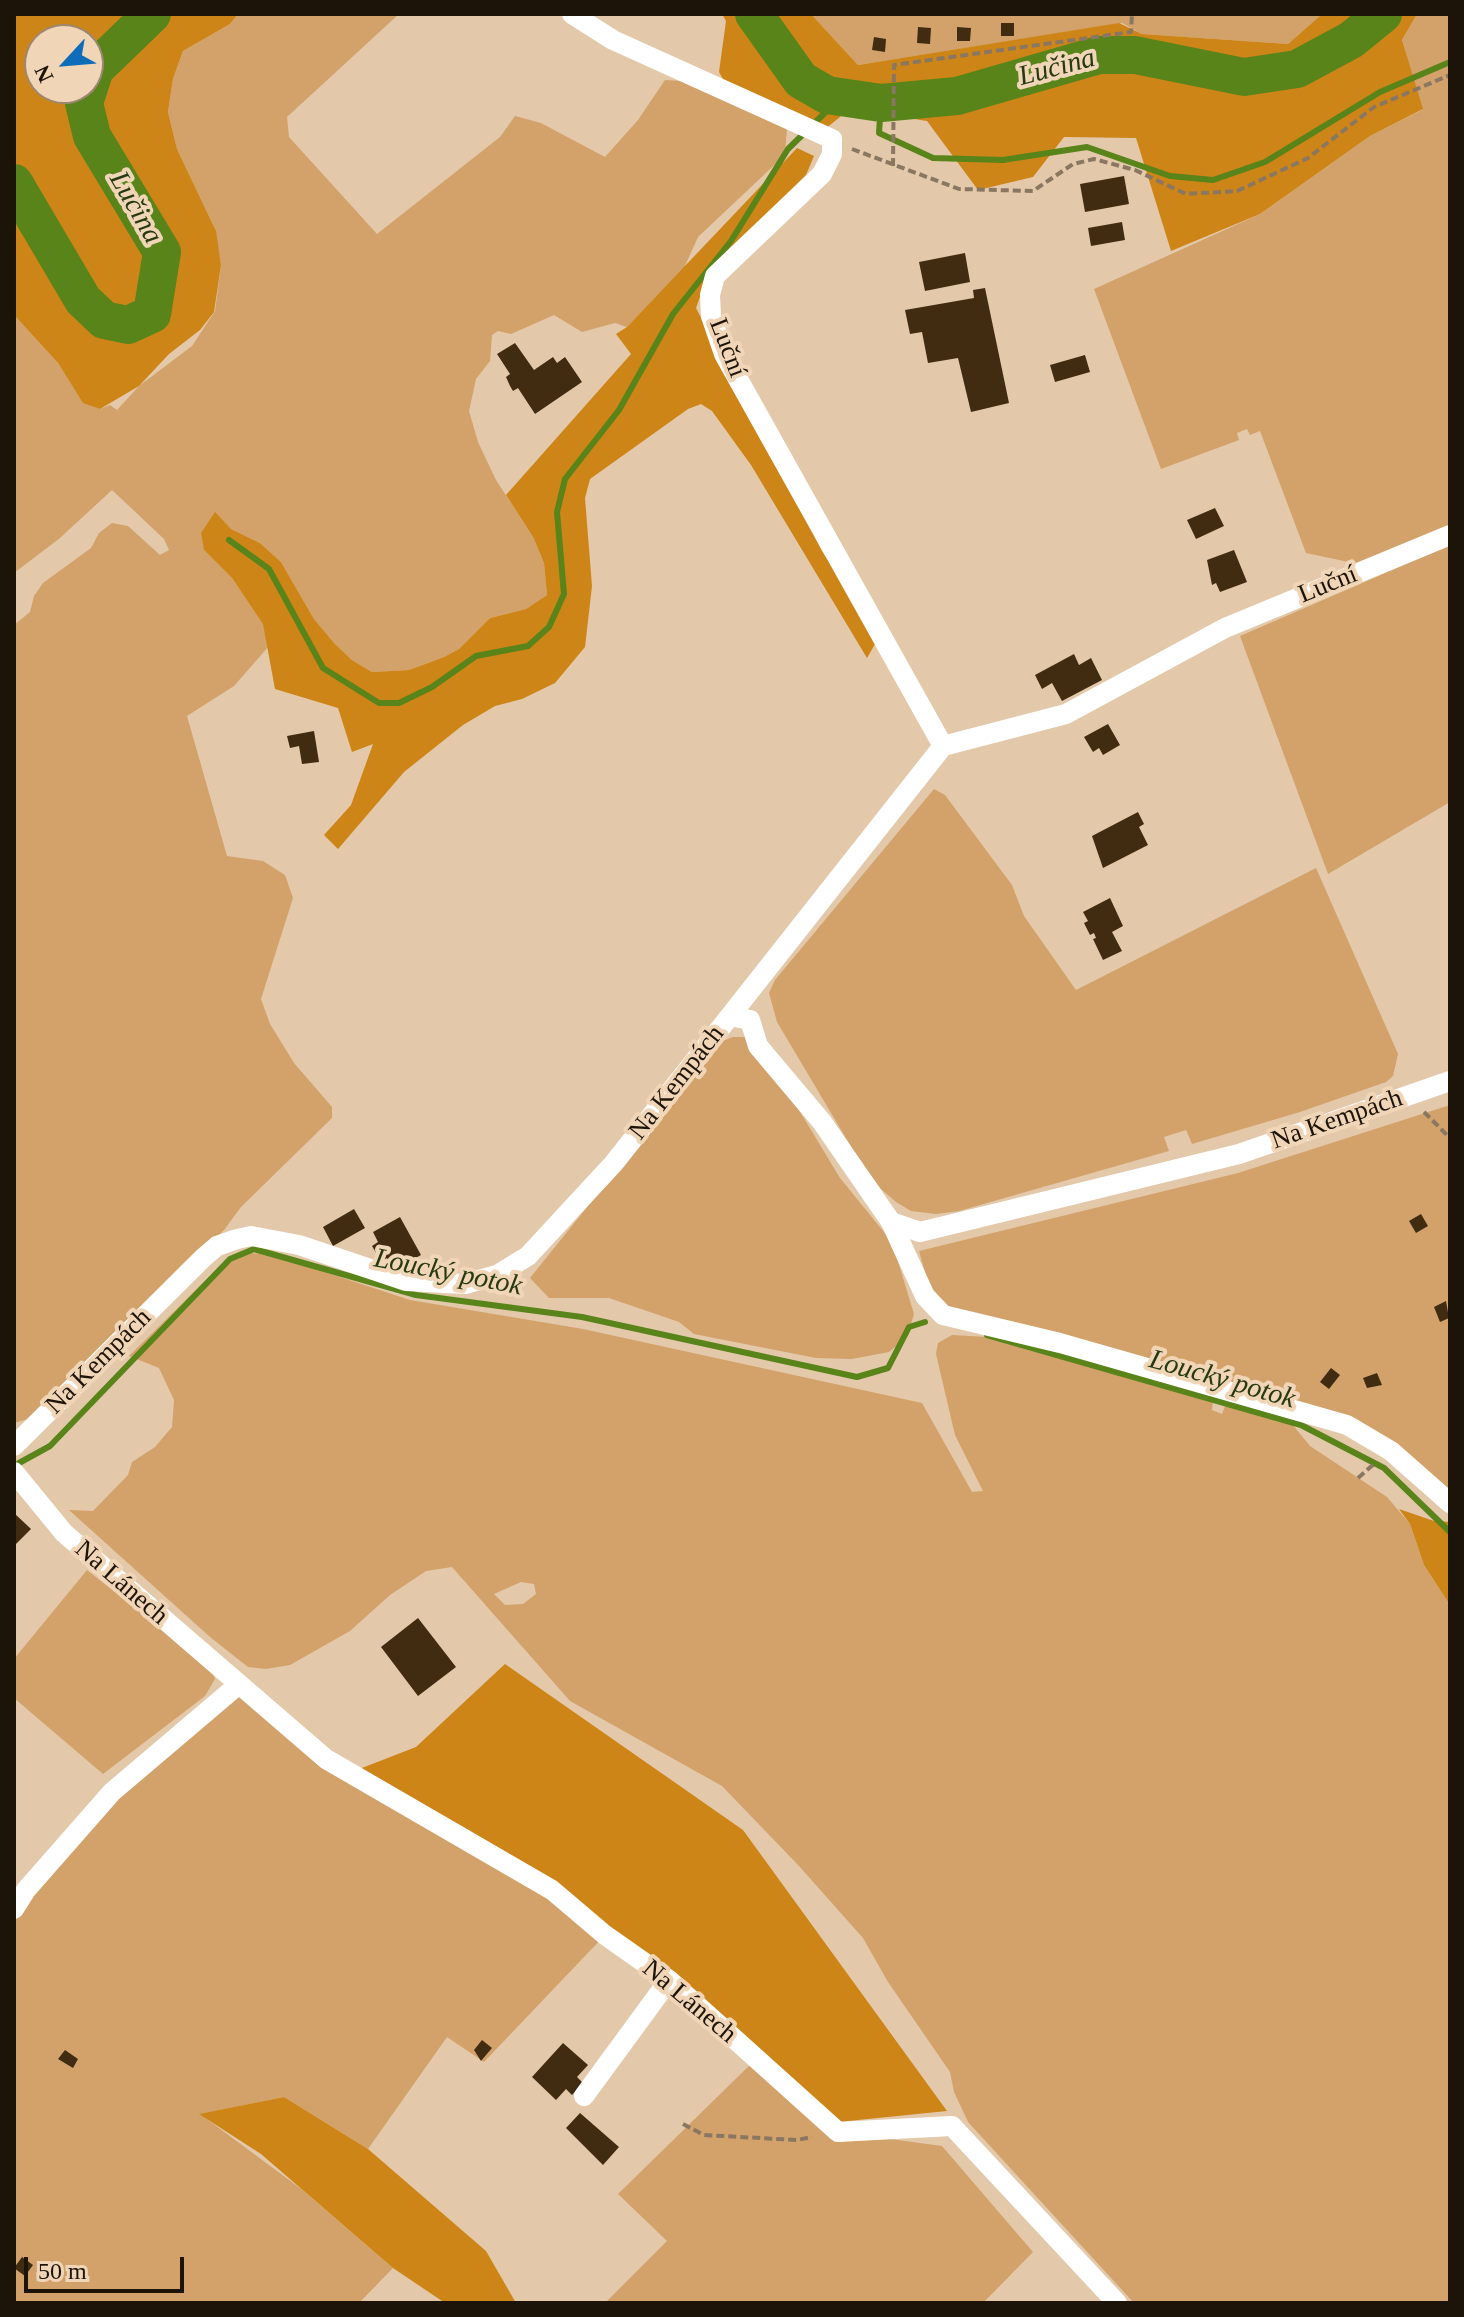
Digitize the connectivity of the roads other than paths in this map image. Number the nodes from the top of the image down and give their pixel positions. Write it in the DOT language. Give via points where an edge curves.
graph roads {
  1 [pos="572,14"];
  2 [pos="1450,535"];
  3 [pos="943,746"];
  4 [pos="730,1016"];
  5 [pos="1450,1081"];
  6 [pos="891,1222"];
  7 [pos="14,1446"];
  8 [pos="14,1472"];
  9 [pos="1450,1503"];
  10 [pos="238,1685"];
  11 [pos="14,1909"];
  12 [pos="669,1980"];
  13 [pos="584,2096"];
  14 [pos="1117,2303"];
  1 -- 3 [label="street, Luční" via="613,40 832,139 832,154 822,174 715,276 711,316 724,354"];
  2 -- 3 [label="street, Luční" via="1225,628 1066,714"];
  3 -- 4 [label="street"];
  4 -- 6 [label="street, Na Kempách" via="750,1020 758,1046 822,1122"];
  4 -- 7 [label="street, Na Kempách" via="614,1163 528,1256 497,1275 465,1284 406,1281 299,1245 251,1236 217,1246"];
  5 -- 6 [label="street, Na Kempách" via="1209,1161 920,1232"];
  6 -- 9 [label="street" via="925,1296 943,1315 1347,1425 1391,1451"];
  8 -- 10 [label="street, Na Lánech" via="64,1533"];
  10 -- 11 [label="street" via="112,1792"];
  10 -- 12 [label="street, Na Lánech" via="326,1759 552,1890"];
  12 -- 13 [label="street"];
  12 -- 14 [label="street, Na Lánech" via="838,2132 952,2126"];
}
